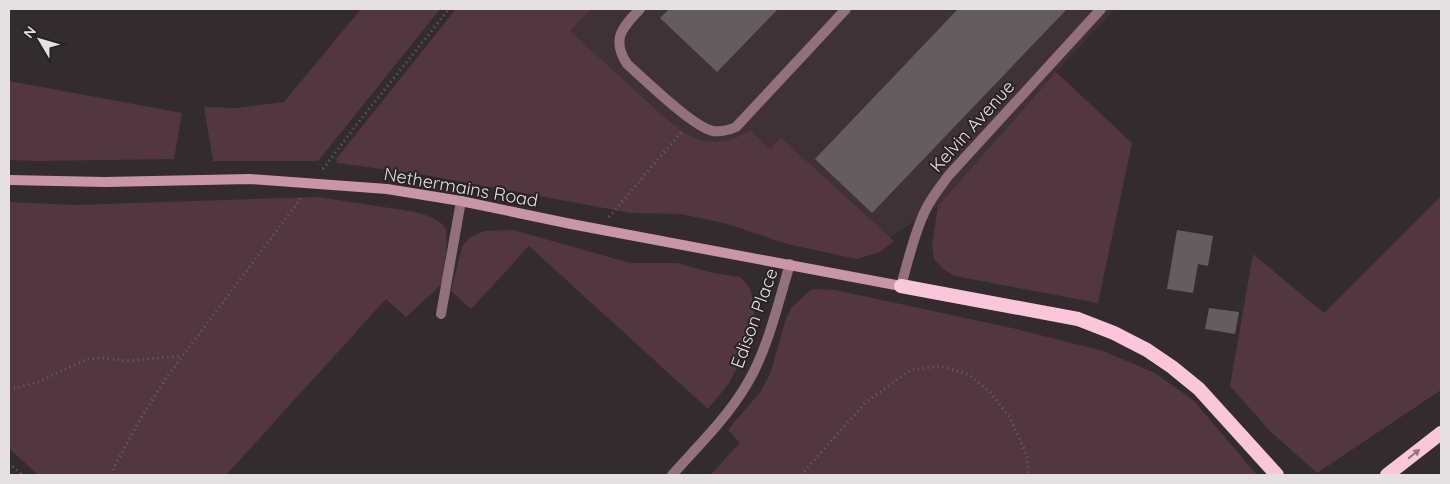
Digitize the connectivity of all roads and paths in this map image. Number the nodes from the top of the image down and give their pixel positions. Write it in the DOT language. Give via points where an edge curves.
graph roads {
  1 [pos="449,9"];
  2 [pos="640,9"];
  3 [pos="846,9"];
  4 [pos="1101,9"];
  5 [pos="692,120"];
  6 [pos="9,180"];
  7 [pos="314,183"];
  8 [pos="461,201"];
  9 [pos="599,229"];
  10 [pos="790,264"];
  11 [pos="902,286"];
  12 [pos="441,314"];
  13 [pos="182,356"];
  14 [pos="9,390"];
  15 [pos="1441,433"];
  16 [pos="9,463"];
  17 [pos="22,475"];
  18 [pos="113,475"];
  19 [pos="672,475"];
  20 [pos="800,475"];
  21 [pos="1028,475"];
  22 [pos="1277,475"];
  23 [pos="1387,475"];
  1 -- 7 [label="path"];
  2 -- 5 [label="street" via="621,30 619,53 627,64"];
  3 -- 5 [label="street" via="736,127 713,131"];
  4 -- 11 [label="street, Kelvin Avenue" via="934,194 917,233"];
  5 -- 9 [label="path"];
  6 -- 7 [label="main road, Nethermains Road" via="250,179"];
  7 -- 8 [label="main road, Nethermains Road" via="387,189"];
  7 -- 13 [label="path"];
  8 -- 9 [label="main road, Nethermains Road"];
  8 -- 12 [label="street"];
  9 -- 10 [label="main road, Nethermains Road"];
  10 -- 11 [label="main road, Nethermains Road"];
  10 -- 19 [label="street, Edison Place" via="764,347 748,383 719,424"];
  11 -- 22 [label="highway" via="1078,319 1114,333 1147,350 1199,390"];
  13 -- 14 [label="path" via="126,361 87,359 38,382"];
  13 -- 18 [label="path" via="138,423"];
  23 -- 15 [label="highway, one-way"];
  16 -- 17 [label="path"];
  20 -- 21 [label="path" via="865,403 910,370 939,366 968,374 990,392 1010,418 1027,456"];
}
